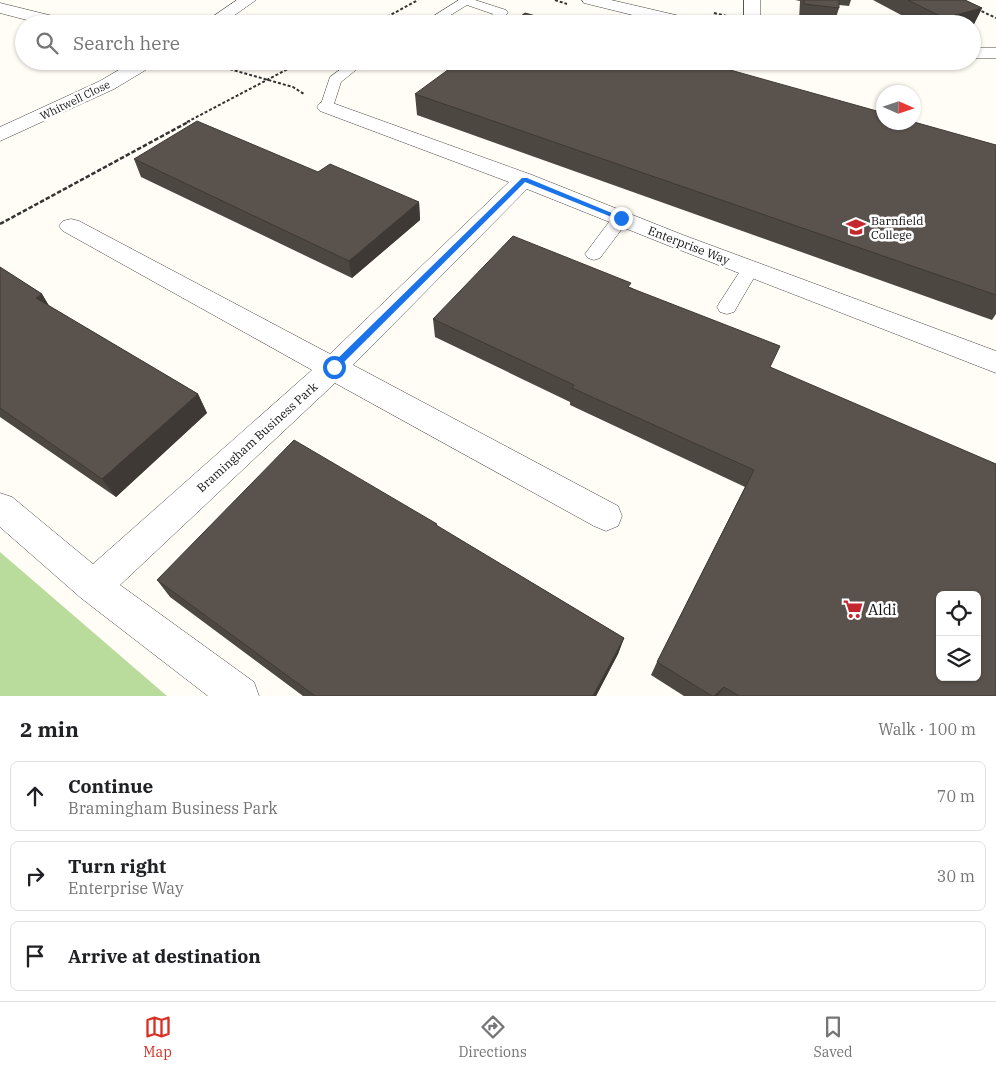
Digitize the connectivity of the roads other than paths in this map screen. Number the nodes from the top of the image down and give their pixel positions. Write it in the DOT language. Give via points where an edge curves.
graph roads {
  1 [pos="248,0"];
  2 [pos="590,0"];
  3 [pos="752,0"];
  4 [pos="0,8"];
  5 [pos="28,15"];
  6 [pos="224,15"];
  7 [pos="442,15"];
  8 [pos="499,15"];
  9 [pos="653,15"];
  10 [pos="752,15"];
  11 [pos="981,53"];
  12 [pos="996,53"];
  13 [pos="133,70"];
  14 [pos="349,70"];
  15 [pos="327,107"];
  16 [pos="0,135"];
  17 [pos="524,180"];
  18 [pos="621,218"];
  19 [pos="71,226"];
  20 [pos="594,254"];
  21 [pos="750,268"];
  22 [pos="727,307"];
  23 [pos="996,362"];
  24 [pos="334,367"];
  25 [pos="0,507"];
  26 [pos="606,516"];
  27 [pos="93,586"];
  28 [pos="240,696"];
  1 -- 6 [label="street"];
  2 -- 9 [label="street"];
  3 -- 10 [label="street"];
  4 -- 5 [label="street"];
  7 -- 8 [label="lane" via="466,1 502,13"];
  11 -- 12 [label="street"];
  13 -- 16 [label="street, Whitwell Close"];
  14 -- 15 [label="lane" via="335,80"];
  15 -- 17 [label="street, Enterprise Way"];
  17 -- 18 [label="street, Enterprise Way"];
  17 -- 24 [label="street, Bramingham Business Park"];
  18 -- 20 [label="lane"];
  18 -- 21 [label="street, Enterprise Way"];
  19 -- 24 [label="street"];
  21 -- 22 [label="lane"];
  21 -- 23 [label="street, Enterprise Way"];
  24 -- 26 [label="street"];
  24 -- 27 [label="street, Bramingham Business Park"];
  25 -- 27 [label="street"];
  27 -- 28 [label="street"];
}
